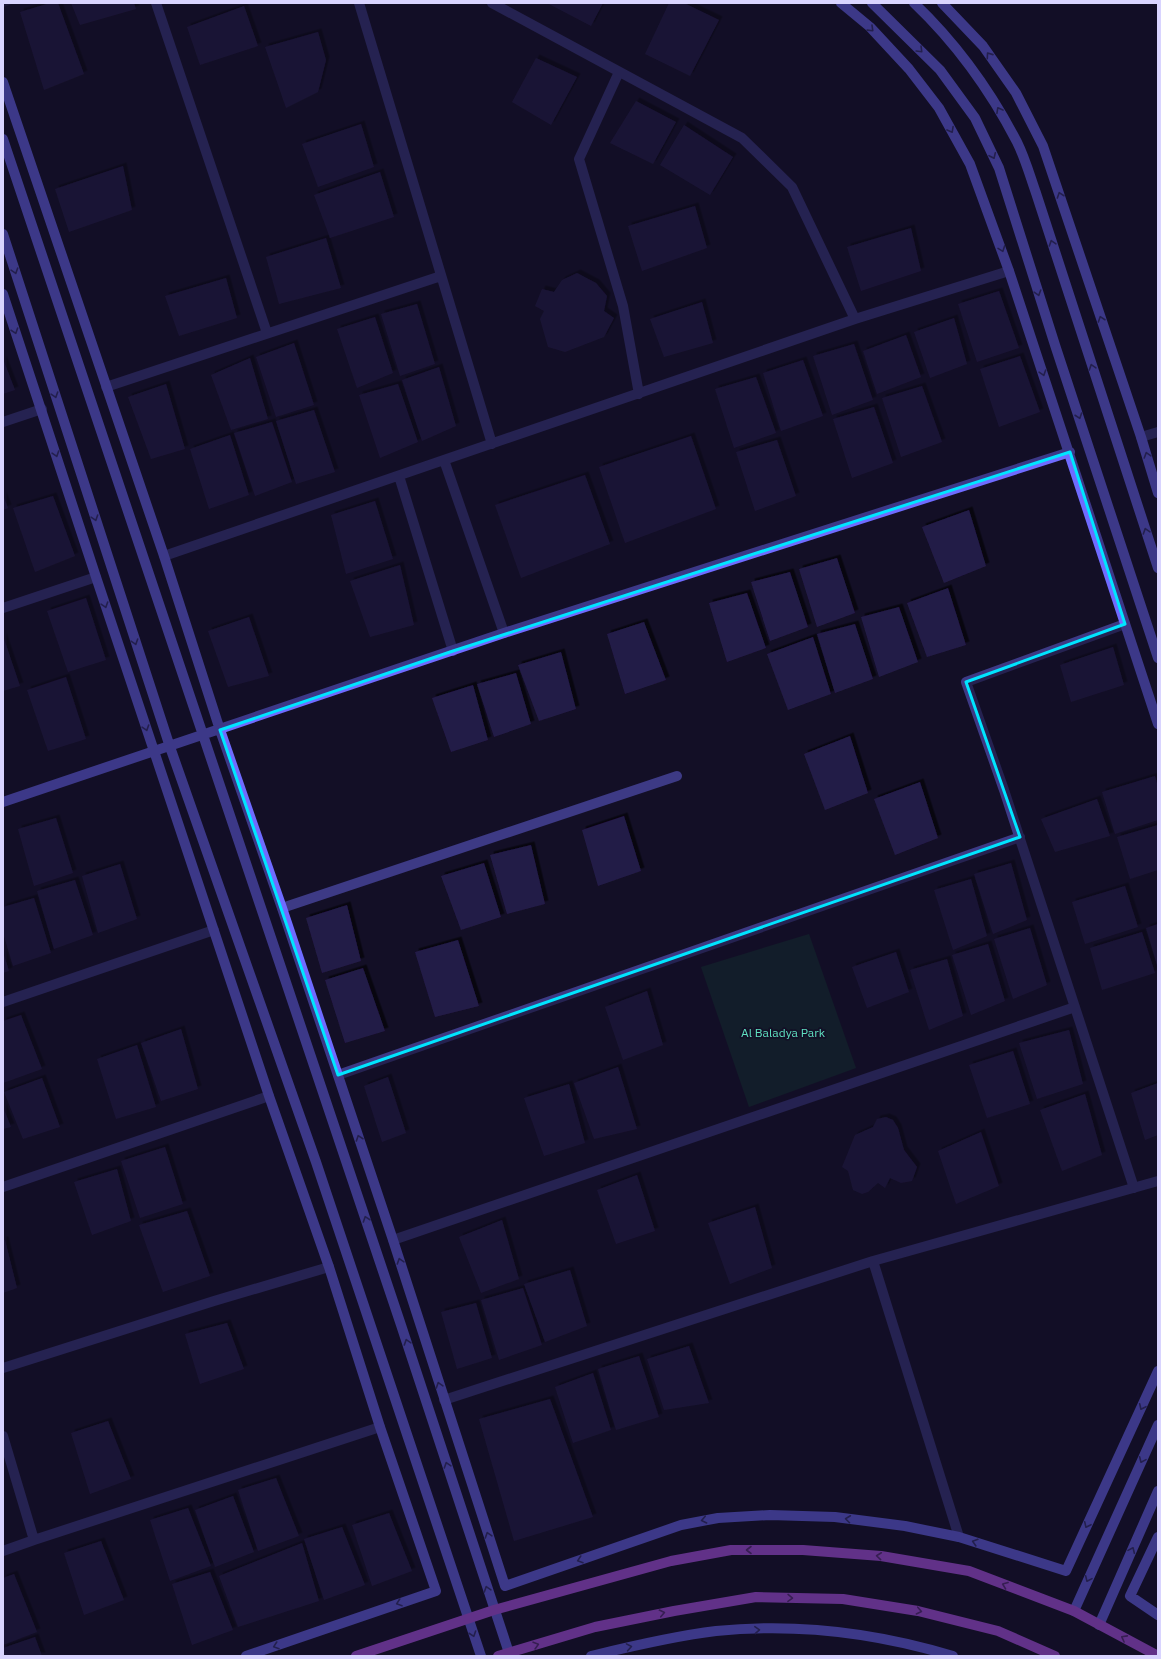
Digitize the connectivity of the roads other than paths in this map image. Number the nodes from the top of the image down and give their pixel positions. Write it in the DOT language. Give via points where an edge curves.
graph roads {
  1 [pos="156,3"];
  2 [pos="359,3"];
  3 [pos="492,3"];
  4 [pos="841,3"];
  5 [pos="872,3"];
  6 [pos="914,3"];
  7 [pos="942,3"];
  8 [pos="619,72"];
  9 [pos="3,82"];
  10 [pos="3,139"];
  11 [pos="3,234"];
  12 [pos="1009,271"];
  13 [pos="441,276"];
  14 [pos="3,294"];
  15 [pos="855,319"];
  16 [pos="267,333"];
  17 [pos="106,387"];
  18 [pos="639,394"];
  19 [pos="42,409"];
  20 [pos="3,422"];
  21 [pos="1158,432"];
  22 [pos="1141,436"];
  23 [pos="492,444"];
  24 [pos="1070,452"];
  25 [pos="444,460"];
  26 [pos="399,476"];
  27 [pos="1158,493"];
  28 [pos="164,556"];
  29 [pos="1158,568"];
  30 [pos="96,577"];
  31 [pos="3,608"];
  32 [pos="1126,624"];
  33 [pos="504,633"];
  34 [pos="453,651"];
  35 [pos="1158,658"];
  36 [pos="1158,724"];
  37 [pos="220,730"];
  38 [pos="203,736"];
  39 [pos="170,747"];
  40 [pos="154,752"];
  41 [pos="678,776"];
  42 [pos="3,802"];
  43 [pos="1020,837"];
  44 [pos="282,908"];
  45 [pos="214,930"];
  46 [pos="3,1002"];
  47 [pos="1075,1007"];
  48 [pos="338,1075"];
  49 [pos="269,1096"];
  50 [pos="1158,1180"];
  51 [pos="3,1187"];
  52 [pos="1134,1188"];
  53 [pos="393,1240"];
  54 [pos="873,1261"];
  55 [pos="329,1267"];
  56 [pos="3,1368"];
  57 [pos="1158,1371"];
  58 [pos="444,1400"];
  59 [pos="1158,1425"];
  60 [pos="380,1427"];
  61 [pos="3,1436"];
  62 [pos="1158,1491"];
  63 [pos="959,1537"];
  64 [pos="1158,1537"];
  65 [pos="34,1540"];
  66 [pos="3,1551"];
  67 [pos="494,1610"];
  68 [pos="1074,1611"];
  69 [pos="1158,1615"];
  70 [pos="468,1619"];
  71 [pos="1100,1625"];
  72 [pos="509,1654"];
  73 [pos="246,1656"];
  74 [pos="356,1656"];
  75 [pos="481,1656"];
  76 [pos="498,1656"];
  77 [pos="591,1656"];
  78 [pos="953,1656"];
  79 [pos="1055,1656"];
  80 [pos="1158,1656"];
  1 -- 16 [label="street"];
  2 -- 13 [label="street"];
  3 -- 8 [label="street"];
  4 -- 12 [label="main road, one-way" via="870,27 939,108 970,164"];
  5 -- 35 [label="main road, one-way" via="940,70 975,118 999,168"];
  29 -- 6 [label="main road, one-way" via="1036,193 1017,143 990,95 954,45"];
  22 -- 7 [label="main road, one-way" via="1043,146 1012,87 982,46"];
  8 -- 15 [label="street" via="742,138 792,187"];
  8 -- 18 [label="street" via="579,159 624,306"];
  9 -- 17 [label="main road"];
  10 -- 38 [label="main road"];
  11 -- 39 [label="main road, one-way"];
  12 -- 15 [label="street"];
  12 -- 24 [label="main road, one-way"];
  13 -- 16 [label="street"];
  13 -- 23 [label="street"];
  14 -- 19 [label="main road, one-way"];
  15 -- 18 [label="street"];
  16 -- 17 [label="street"];
  17 -- 28 [label="main road"];
  18 -- 23 [label="street"];
  19 -- 20 [label="street"];
  19 -- 30 [label="main road, one-way"];
  21 -- 22 [label="street"];
  27 -- 22 [label="main road, one-way"];
  23 -- 25 [label="street"];
  24 -- 32 [label="main road"];
  24 -- 33 [label="main road"];
  25 -- 26 [label="street"];
  25 -- 33 [label="street"];
  26 -- 28 [label="street"];
  26 -- 34 [label="street"];
  28 -- 37 [label="main road"];
  30 -- 31 [label="street"];
  30 -- 40 [label="main road, one-way"];
  32 -- 36 [label="main road"];
  32 -- 43 [label="street" via="966,682"];
  33 -- 34 [label="main road"];
  34 -- 37 [label="main road"];
  37 -- 38 [label="main road"];
  37 -- 44 [label="main road"];
  38 -- 39 [label="main road"];
  67 -- 38 [label="main road, one-way" via="402,1325"];
  39 -- 40 [label="main road"];
  39 -- 70 [label="main road" via="316,1162"];
  40 -- 42 [label="main road"];
  40 -- 45 [label="main road"];
  41 -- 44 [label="street"];
  43 -- 47 [label="street"];
  43 -- 48 [label="street"];
  44 -- 48 [label="main road"];
  45 -- 46 [label="street"];
  45 -- 49 [label="main road"];
  47 -- 52 [label="street"];
  47 -- 53 [label="street"];
  53 -- 48 [label="main road, one-way"];
  49 -- 51 [label="street"];
  49 -- 55 [label="main road"];
  50 -- 52 [label="street"];
  52 -- 54 [label="street"];
  58 -- 53 [label="main road, one-way"];
  54 -- 58 [label="street"];
  54 -- 63 [label="street"];
  55 -- 56 [label="street"];
  55 -- 60 [label="main road"];
  57 -- 63 [label="main road, one-way" via="1066,1571"];
  63 -- 58 [label="main road, one-way" via="905,1526 835,1517 770,1515 718,1518 681,1525 505,1586"];
  59 -- 68 [label="main road, one-way"];
  60 -- 65 [label="street"];
  60 -- 73 [label="main road, one-way" via="436,1591"];
  61 -- 65 [label="street"];
  71 -- 62 [label="main road, one-way"];
  64 -- 69 [label="main road" via="1130,1596"];
  65 -- 66 [label="street"];
  68 -- 67 [label="main road, one-way" via="969,1571 881,1556 803,1550 731,1550 671,1561"];
  67 -- 70 [label="main road"];
  67 -- 72 [label="main road"];
  68 -- 71 [label="main road"];
  70 -- 74 [label="main road"];
  70 -- 75 [label="main road, one-way"];
  80 -- 71 [label="main road, one-way"];
  72 -- 76 [label="main road"];
  72 -- 79 [label="main road, one-way" via="596,1627 756,1597 843,1598 918,1611 998,1631"];
  77 -- 78 [label="main road, one-way" via="716,1631 785,1628 868,1636"];
}
